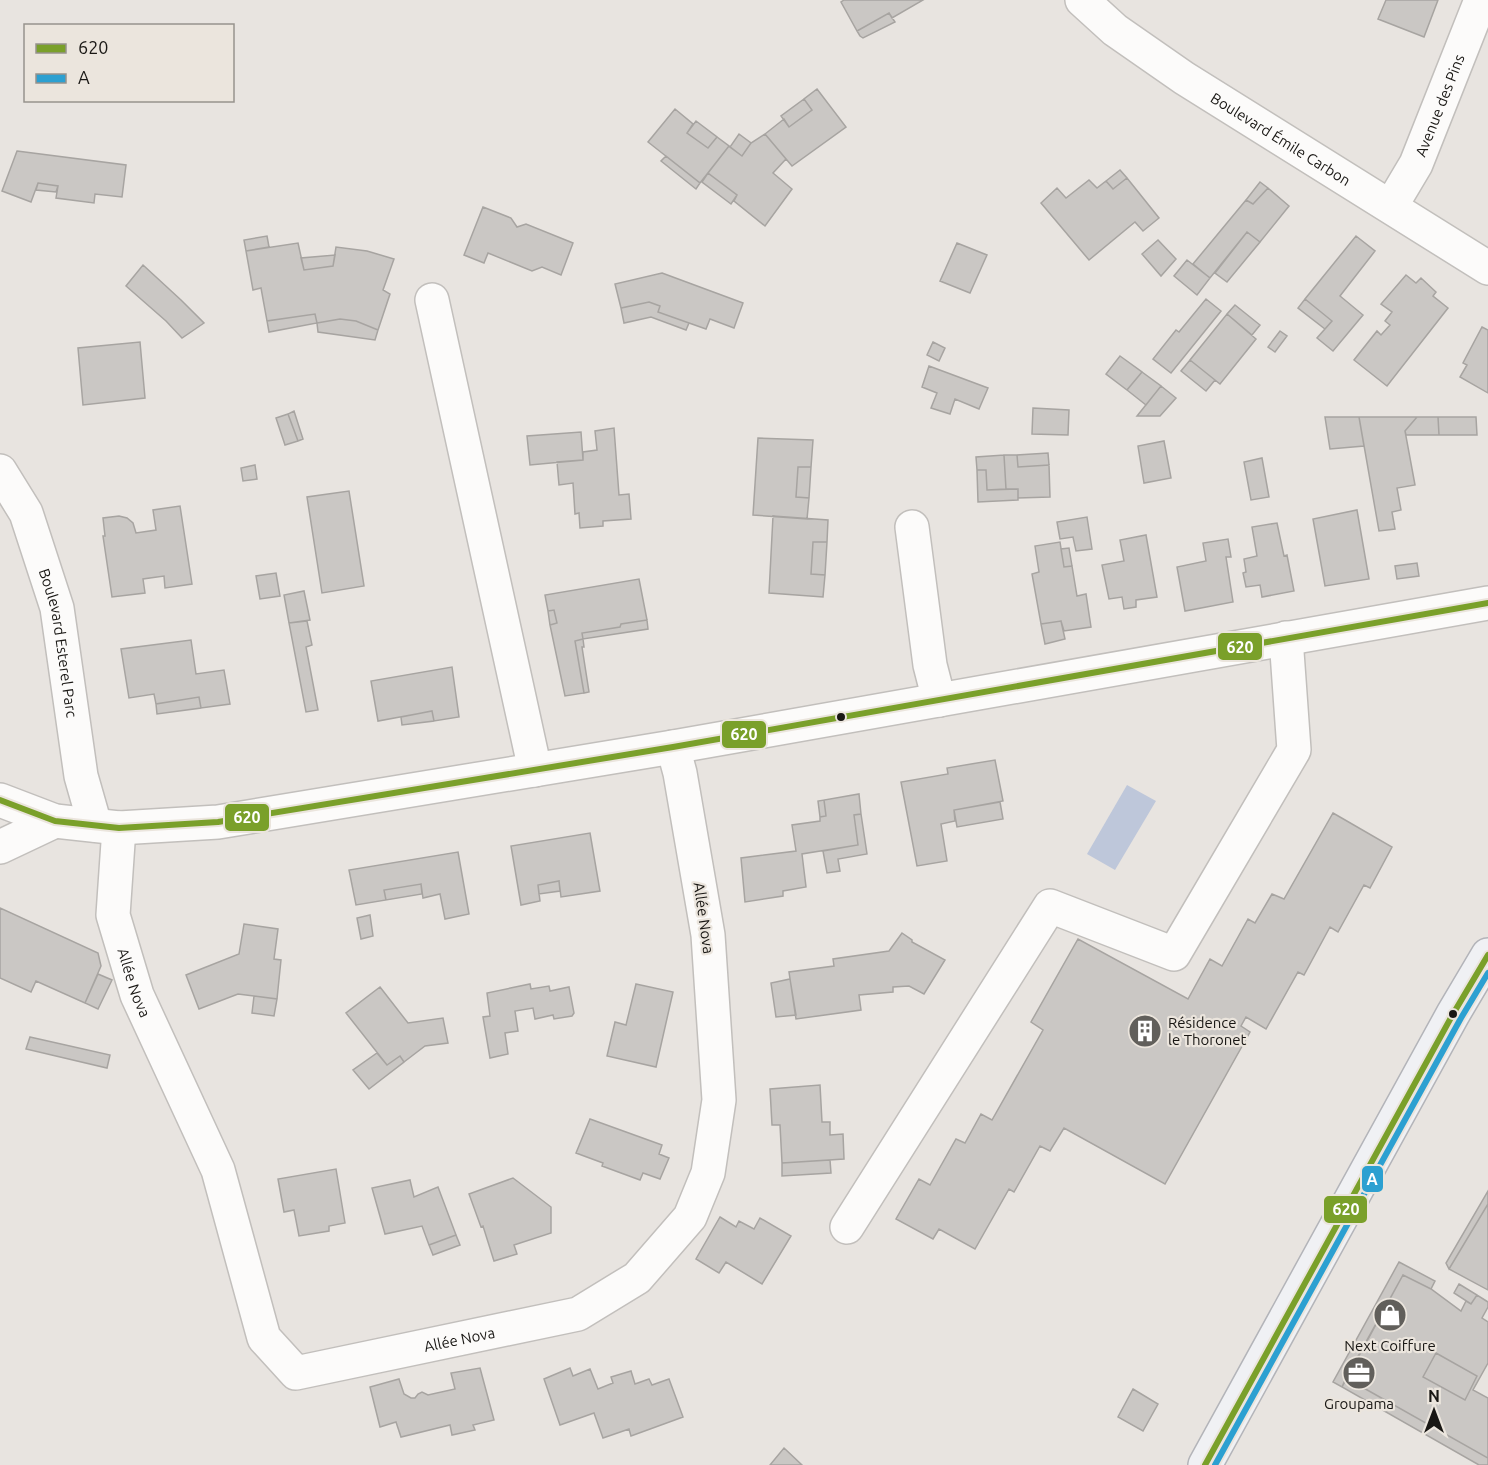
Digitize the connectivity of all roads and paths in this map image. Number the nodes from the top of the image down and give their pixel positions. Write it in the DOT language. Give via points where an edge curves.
graph roads {
  1 [pos="1082,0"];
  2 [pos="1481,0"];
  3 [pos="1391,206"];
  4 [pos="1488,268"];
  5 [pos="432,300"];
  6 [pos="0,471"];
  7 [pos="912,527"];
  8 [pos="1488,603"];
  9 [pos="1286,638"];
  10 [pos="939,700"];
  11 [pos="673,747"];
  12 [pos="535,770"];
  13 [pos="0,801"];
  14 [pos="55,821"];
  15 [pos="107,827"];
  16 [pos="0,847"];
  17 [pos="1488,955"];
  18 [pos="848,1227"];
  19 [pos="1210,1460"];
  1 -- 3 [label="street, Boulevard Émile Carbon" via="1116,30 1184,78"];
  2 -- 3 [label="street, Avenue des Pins" via="1416,164"];
  3 -- 4 [label="street, Boulevard Émile Carbon"];
  5 -- 12 [label="street"];
  6 -- 15 [label="street, Boulevard Esterel Parc" via="26,513 57,608 81,776"];
  7 -- 10 [label="street" via="930,665"];
  8 -- 9 [label="street"];
  9 -- 10 [label="street"];
  9 -- 18 [label="street" via="1294,750 1174,954 1050,906"];
  10 -- 11 [label="street"];
  11 -- 12 [label="street"];
  11 -- 15 [label="street, Allée Nova" via="708,935 719,1100 708,1173 690,1217 637,1278 578,1314 296,1373 264,1338 218,1170 137,995 113,915"];
  12 -- 15 [label="street" via="218,822"];
  13 -- 14 [label="street"];
  14 -- 15 [label="street"];
  14 -- 16 [label="street"];
  17 -- 19 [label="main road"];
}
